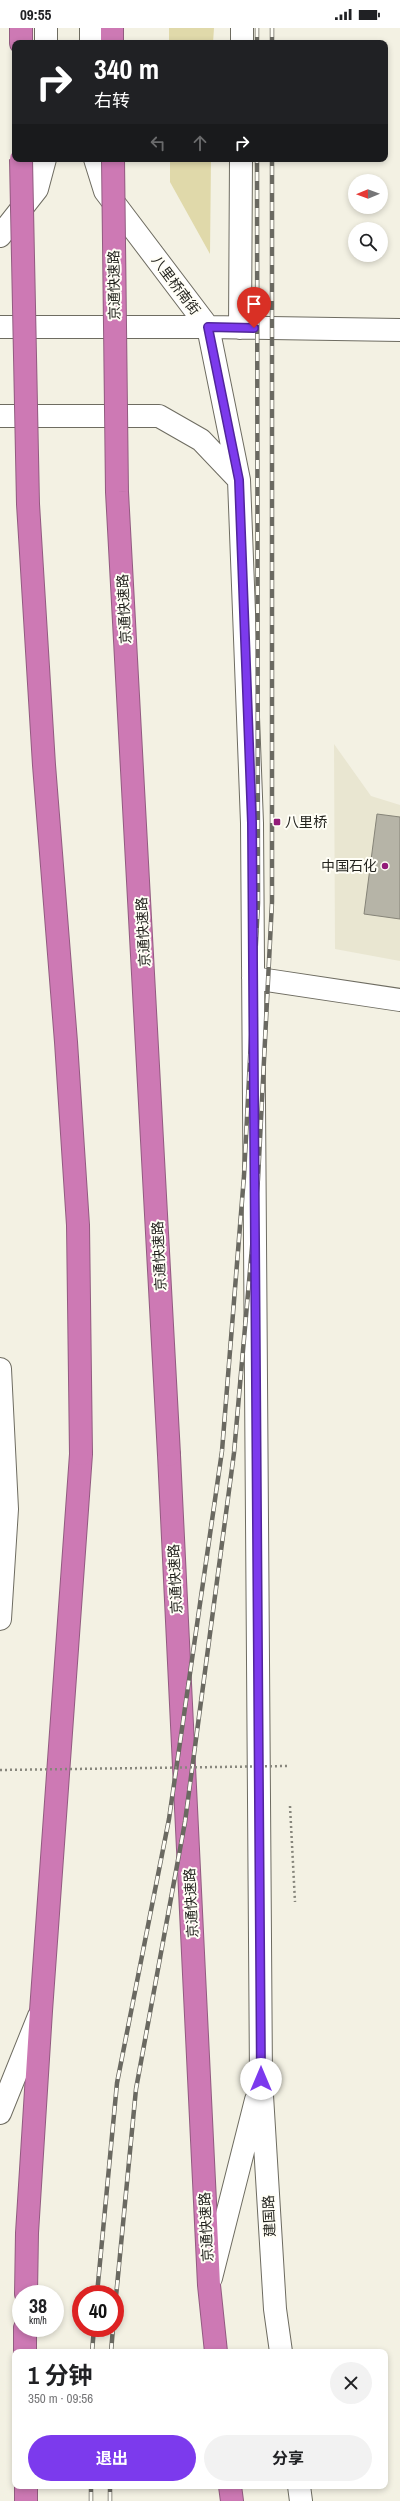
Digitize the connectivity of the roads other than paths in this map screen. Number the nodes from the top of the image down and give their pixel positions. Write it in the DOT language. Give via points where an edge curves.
graph roads {
  1 [pos="21,28"];
  2 [pos="46,28"];
  3 [pos="90,28"];
  4 [pos="112,28"];
  5 [pos="242,28"];
  6 [pos="21,40"];
  7 [pos="46,40"];
  8 [pos="91,40"];
  9 [pos="112,40"];
  10 [pos="242,40"];
  11 [pos="21,162"];
  12 [pos="44,162"];
  13 [pos="96,162"];
  14 [pos="113,162"];
  15 [pos="241,162"];
  16 [pos="0,236"];
  17 [pos="0,327"];
  18 [pos="208,327"];
  19 [pos="240,328"];
  20 [pos="400,330"];
  21 [pos="0,416"];
  22 [pos="239,480"];
  23 [pos="253,978"];
  24 [pos="400,1000"];
  25 [pos="0,1369"];
  26 [pos="0,1619"];
  27 [pos="41,2011"];
  28 [pos="261,2079"];
  29 [pos="0,2113"];
  30 [pos="26,2285"];
  31 [pos="209,2285"];
  32 [pos="25,2337"];
  33 [pos="25,2349"];
  34 [pos="216,2349"];
  35 [pos="280,2349"];
  36 [pos="26,2489"];
  37 [pos="230,2489"];
  38 [pos="299,2489"];
  39 [pos="26,2501"];
  40 [pos="232,2501"];
  41 [pos="301,2501"];
  1 -- 6 [label="highway"];
  2 -- 7 [label="street"];
  3 -- 8 [label="street"];
  4 -- 9 [label="highway"];
  5 -- 10 [label="street"];
  11 -- 27 [label="highway, bridge" via="28,504 44,765 78,1225 81,1454"];
  12 -- 16 [label="street" via="37,189"];
  13 -- 18 [label="street, 八里桥南街" via="105,191"];
  14 -- 31 [label="highway, 京通快速路, bridge" via="117,492 169,1455"];
  15 -- 19 [label="street"];
  17 -- 18 [label="street"];
  18 -- 19 [label="street"];
  18 -- 22 [label="street, 八里桥南街"];
  19 -- 20 [label="street"];
  21 -- 22 [label="street" via="159,416 201,440"];
  22 -- 23 [label="street, 八里桥南街" via="252,823"];
  23 -- 24 [label="street"];
  23 -- 28 [label="street, 八里桥南街"];
  25 -- 26 [label="street" via="7,1509"];
  27 -- 29 [label="street"];
  27 -- 30 [label="highway"];
  28 -- 31 [label="street"];
  28 -- 35 [label="street, 建国路" via="274,2308"];
  31 -- 34 [label="highway, 京通快速路"];
  32 -- 33 [label="highway"];
  36 -- 39 [label="highway"];
  37 -- 40 [label="highway"];
  38 -- 41 [label="street"];
}
